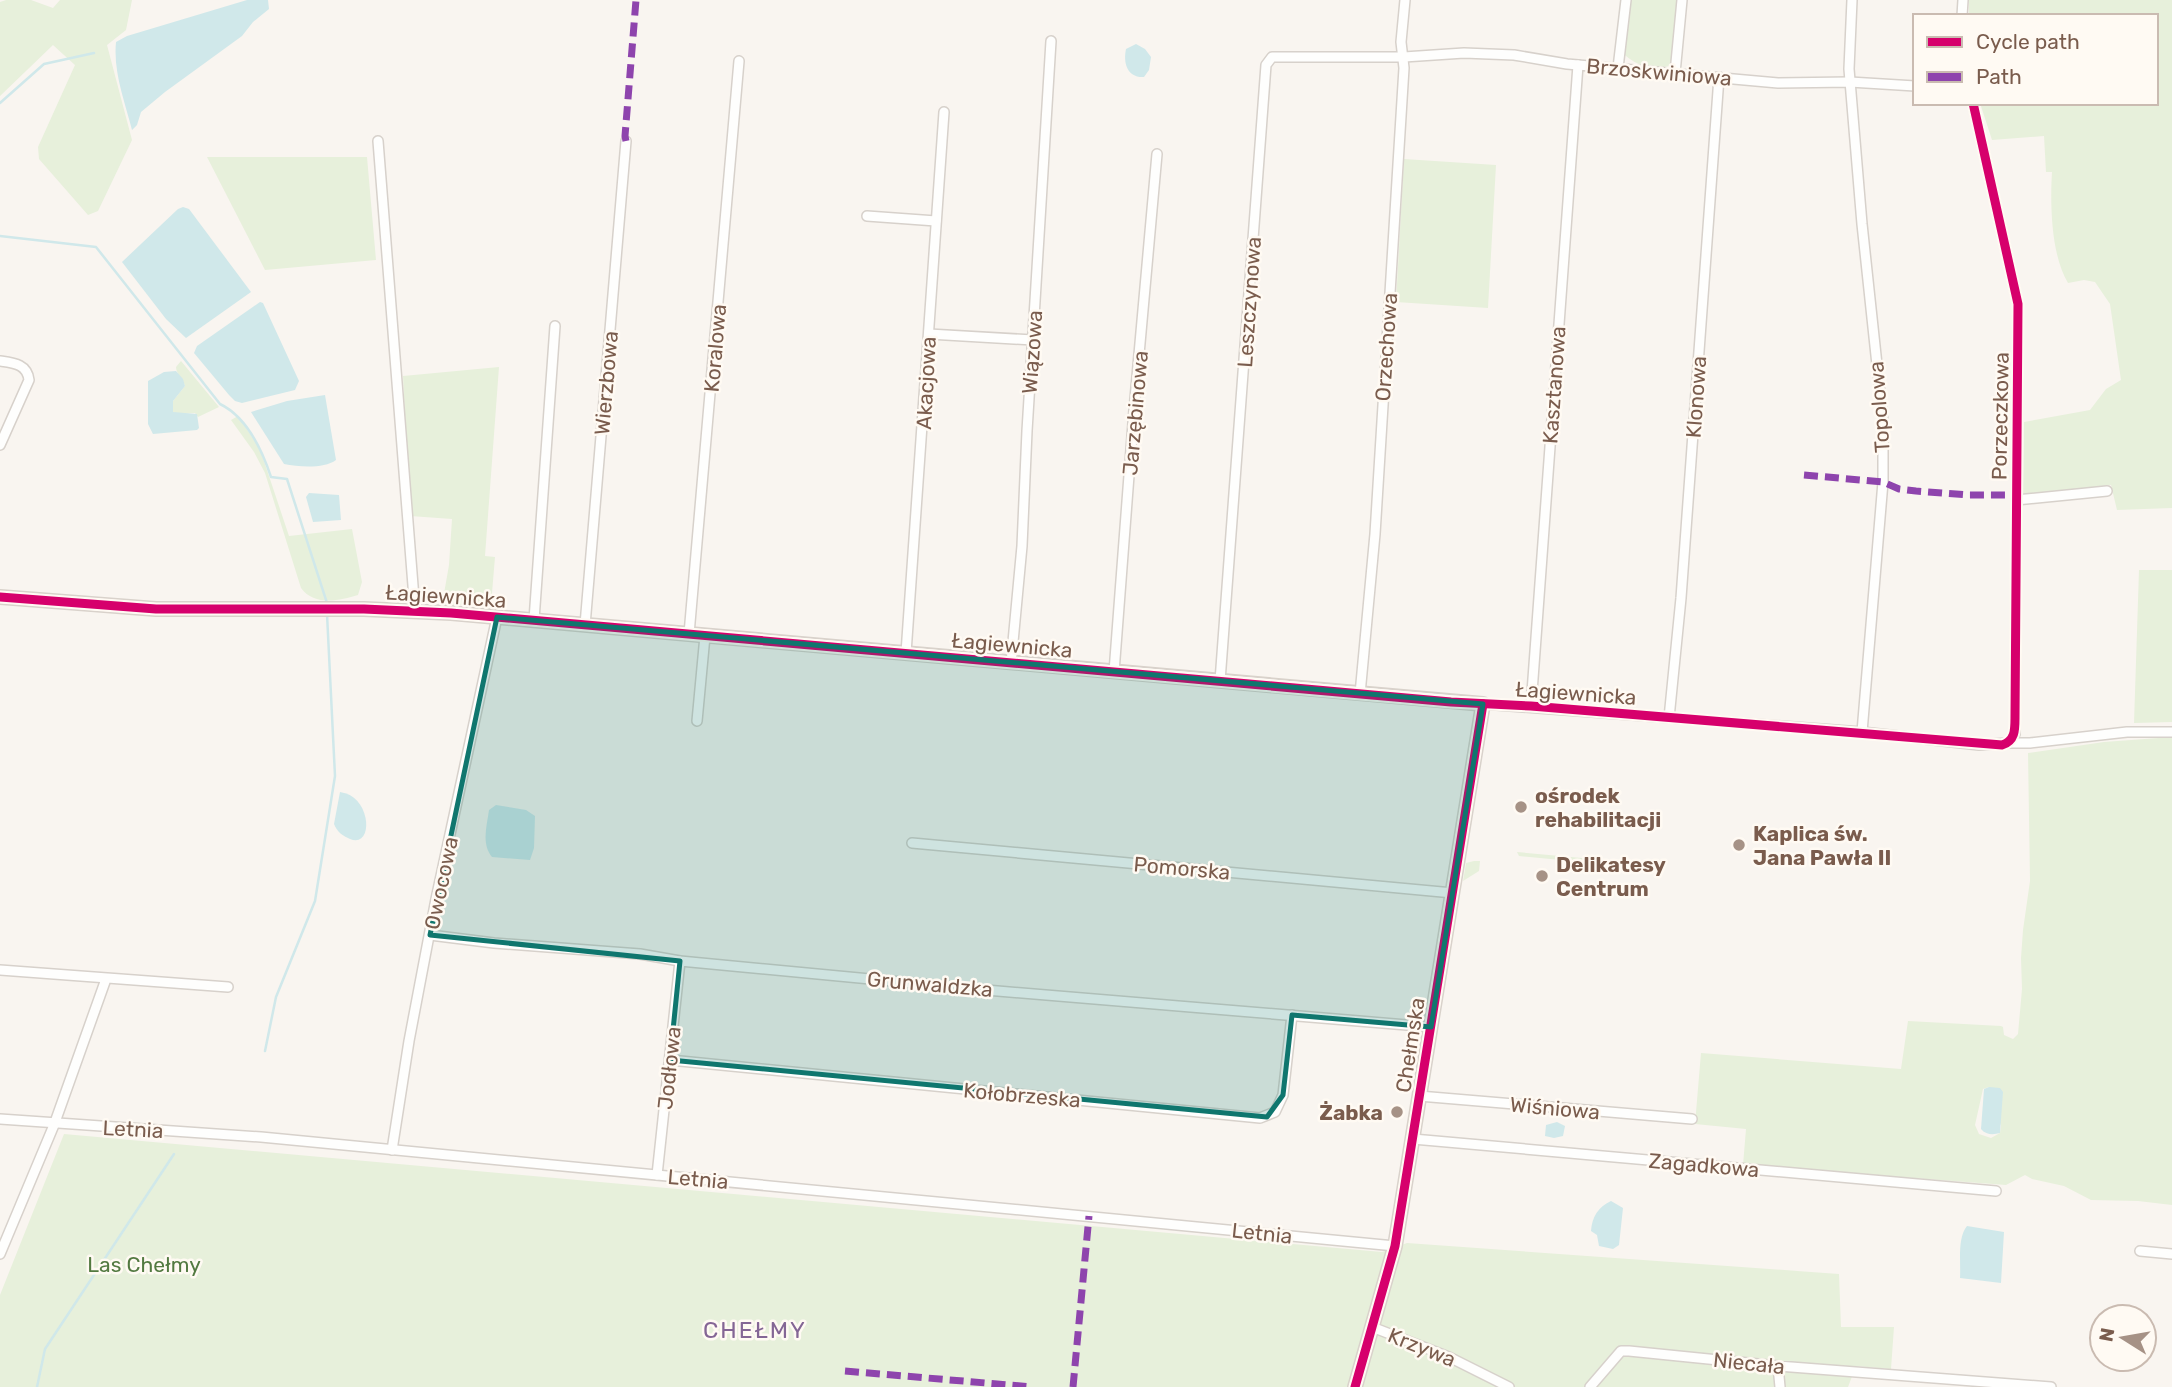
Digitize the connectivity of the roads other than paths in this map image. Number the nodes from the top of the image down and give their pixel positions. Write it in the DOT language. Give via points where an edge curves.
graph roads {
  1 [pos="1405,0"];
  2 [pos="1626,0"];
  3 [pos="1682,0"];
  4 [pos="1852,0"];
  5 [pos="1051,41"];
  6 [pos="1404,57"];
  7 [pos="738,61"];
  8 [pos="1578,65"];
  9 [pos="1618,68"];
  10 [pos="1675,73"];
  11 [pos="1719,77"];
  12 [pos="1850,82"];
  13 [pos="1913,86"];
  14 [pos="1973,105"];
  15 [pos="944,112"];
  16 [pos="378,141"];
  17 [pos="626,141"];
  18 [pos="1157,154"];
  19 [pos="867,216"];
  20 [pos="936,220"];
  21 [pos="555,326"];
  22 [pos="929,334"];
  23 [pos="1033,340"];
  24 [pos="0,361"];
  25 [pos="0,445"];
  26 [pos="2107,491"];
  27 [pos="2016,500"];
  28 [pos="0,597"];
  29 [pos="415,611"];
  30 [pos="498,617"];
  31 [pos="534,620"];
  32 [pos="585,625"];
  33 [pos="690,634"];
  34 [pos="705,636"];
  35 [pos="906,653"];
  36 [pos="1011,663"];
  37 [pos="1114,672"];
  38 [pos="1220,681"];
  39 [pos="1360,694"];
  40 [pos="1483,704"];
  41 [pos="1531,706"];
  42 [pos="1669,718"];
  43 [pos="697,721"];
  44 [pos="1862,732"];
  45 [pos="2172,732"];
  46 [pos="2012,739"];
  47 [pos="912,843"];
  48 [pos="1453,893"];
  49 [pos="430,935"];
  50 [pos="680,961"];
  51 [pos="0,970"];
  52 [pos="106,979"];
  53 [pos="228,988"];
  54 [pos="1292,1015"];
  55 [pos="1431,1027"];
  56 [pos="670,1060"];
  57 [pos="1419,1096"];
  58 [pos="0,1119"];
  59 [pos="1692,1119"];
  60 [pos="54,1125"];
  61 [pos="1413,1139"];
  62 [pos="392,1150"];
  63 [pos="657,1175"];
  64 [pos="1996,1191"];
  65 [pos="1395,1246"];
  66 [pos="2140,1251"];
  67 [pos="0,1254"];
  68 [pos="2172,1254"];
  69 [pos="1372,1327"];
  70 [pos="1778,1366"];
  71 [pos="1938,1383"];
  72 [pos="1355,1387"];
  73 [pos="1509,1387"];
  74 [pos="1590,1387"];
  75 [pos="1780,1387"];
  76 [pos="2052,1387"];
  1 -- 6 [label="street, Orzechowa"];
  2 -- 9 [label="street"];
  3 -- 10 [label="street"];
  4 -- 12 [label="street, Topolowa"];
  5 -- 23 [label="street, Wiązowa"];
  6 -- 8 [label="street, Brzoskwiniowa" via="1464,52"];
  6 -- 38 [label="street, Leszczynowa" via="1276,55 1266,65"];
  6 -- 39 [label="street, Orzechowa" via="1375,534"];
  7 -- 33 [label="street, Koralowa"];
  8 -- 9 [label="street, Brzoskwiniowa"];
  8 -- 41 [label="street, Kasztanowa"];
  9 -- 10 [label="street, Brzoskwiniowa"];
  10 -- 11 [label="street, Brzoskwiniowa"];
  11 -- 12 [label="street, Brzoskwiniowa" via="1778,83"];
  11 -- 42 [label="street, Klonowa"];
  12 -- 13 [label="street, Brzoskwiniowa"];
  12 -- 44 [label="street, Topolowa" via="1884,421"];
  14 -- 27 [label="street, Porzeczkowa" via="2018,304"];
  15 -- 20 [label="street, Akacjowa"];
  16 -- 29 [label="street"];
  17 -- 32 [label="street, Wierzbowa"];
  18 -- 37 [label="street, Jarzębinowa"];
  19 -- 20 [label="street"];
  20 -- 22 [label="street, Akacjowa"];
  21 -- 31 [label="street"];
  22 -- 23 [label="street"];
  22 -- 35 [label="street, Akacjowa"];
  23 -- 36 [label="street, Wiązowa"];
  24 -- 25 [label="street" via="24,368 29,380"];
  26 -- 27 [label="street"];
  27 -- 46 [label="street, Porzeczkowa"];
  28 -- 29 [label="street, Łagiewnicka" via="156,610"];
  29 -- 30 [label="street, Łagiewnicka"];
  30 -- 31 [label="street, Łagiewnicka"];
  30 -- 49 [label="street, Owocowa"];
  31 -- 32 [label="street, Łagiewnicka"];
  32 -- 33 [label="street, Łagiewnicka"];
  33 -- 34 [label="street, Łagiewnicka"];
  34 -- 35 [label="street, Łagiewnicka"];
  34 -- 43 [label="street"];
  35 -- 36 [label="street, Łagiewnicka"];
  36 -- 37 [label="street, Łagiewnicka"];
  37 -- 38 [label="street, Łagiewnicka"];
  38 -- 39 [label="street, Łagiewnicka"];
  39 -- 40 [label="street, Łagiewnicka"];
  40 -- 41 [label="street, Łagiewnicka"];
  40 -- 48 [label="street, Chełmska"];
  41 -- 42 [label="street, Łagiewnicka"];
  42 -- 44 [label="street, Łagiewnicka"];
  44 -- 46 [label="street, Łagiewnicka" via="1979,745"];
  45 -- 46 [label="street, Łagiewnicka" via="2030,743"];
  47 -- 48 [label="street, Pomorska"];
  48 -- 55 [label="street, Chełmska"];
  49 -- 50 [label="street, Grunwaldzka"];
  49 -- 62 [label="street, Owocowa"];
  50 -- 54 [label="street, Grunwaldzka"];
  50 -- 56 [label="street, Jodłowa"];
  51 -- 52 [label="street"];
  52 -- 53 [label="street"];
  52 -- 60 [label="street"];
  54 -- 55 [label="street, Grunwaldzka"];
  54 -- 56 [label="street, Kołobrzeska" via="1283,1095 1275,1112 1260,1118"];
  55 -- 57 [label="street, Chełmska"];
  56 -- 63 [label="street, Jodłowa"];
  57 -- 59 [label="street, Wiśniowa"];
  57 -- 61 [label="street, Chełmska"];
  58 -- 60 [label="street, Letnia"];
  60 -- 62 [label="street, Letnia"];
  60 -- 67 [label="street"];
  61 -- 64 [label="street, Zagadkowa"];
  61 -- 65 [label="street, Chełmska"];
  62 -- 63 [label="street, Letnia"];
  63 -- 65 [label="street, Letnia"];
  65 -- 69 [label="street, Chełmska"];
  66 -- 68 [label="street"];
  69 -- 72 [label="street, Chełmska"];
  69 -- 73 [label="street, Krzywa"];
  70 -- 71 [label="street, Niecała"];
  70 -- 74 [label="street, Niecała" via="1621,1351"];
  70 -- 75 [label="street"];
  71 -- 76 [label="street, Niecała"];
}
